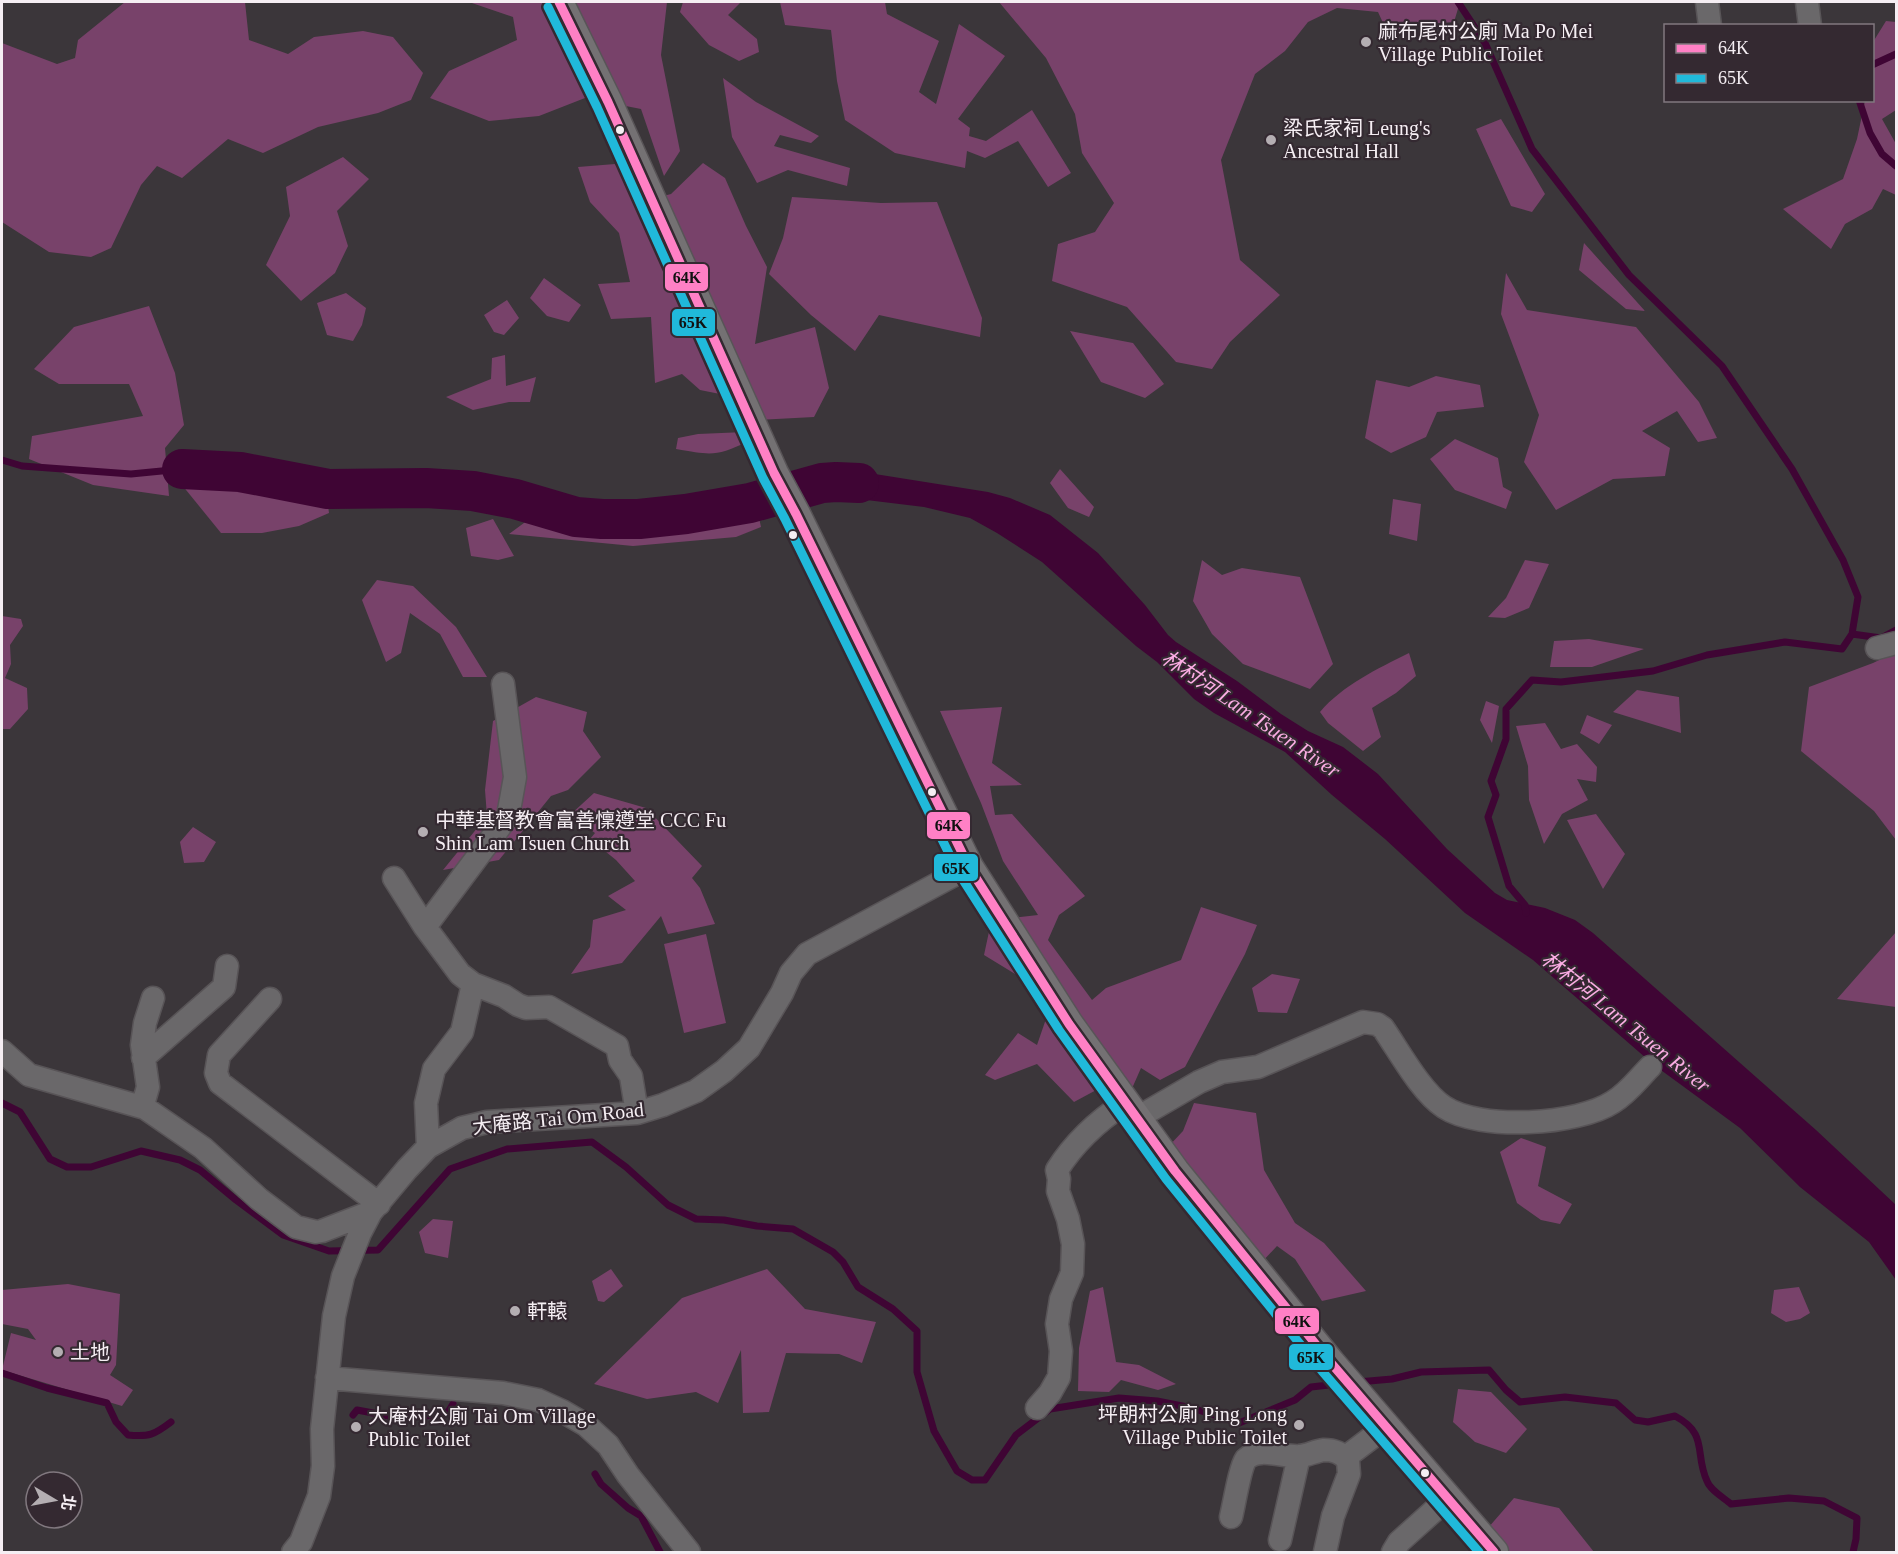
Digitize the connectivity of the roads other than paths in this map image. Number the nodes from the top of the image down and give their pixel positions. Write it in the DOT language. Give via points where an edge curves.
graph roads {
  1 [pos="559,2"];
  2 [pos="1707,2"];
  3 [pos="1807,2"];
  4 [pos="1710,24"];
  5 [pos="1810,24"];
  6 [pos="503,684"];
  7 [pos="969,867"];
  8 [pos="394,878"];
  9 [pos="425,927"];
  10 [pos="227,966"];
  11 [pos="473,984"];
  12 [pos="153,998"];
  13 [pos="270,999"];
  14 [pos="2,1051"];
  15 [pos="143,1058"];
  16 [pos="1650,1067"];
  17 [pos="145,1108"];
  18 [pos="1131,1111"];
  19 [pos="637,1113"];
  20 [pos="428,1147"];
  21 [pos="375,1208"];
  22 [pos="327,1378"];
  23 [pos="1037,1408"];
  24 [pos="1379,1416"];
  25 [pos="1299,1456"];
  26 [pos="1346,1457"];
  27 [pos="1448,1498"];
  28 [pos="1231,1517"];
  29 [pos="1280,1540"];
  30 [pos="293,1552"];
  31 [pos="689,1552"];
  32 [pos="1325,1552"];
  33 [pos="1393,1552"];
  34 [pos="1494,1552"];
  1 -- 7 [label="main road" via="608,102 774,473"];
  2 -- 4 [label="street"];
  3 -- 5 [label="street"];
  6 -- 9 [label="street" via="515,777 508,816"];
  7 -- 18 [label="main road" via="1069,1024"];
  7 -- 19 [label="street, 大庵路 Tai Om Road" via="807,954 791,973 749,1048 696,1091"];
  8 -- 9 [label="street"];
  9 -- 11 [label="street" via="460,974"];
  10 -- 15 [label="street" via="224,987"];
  11 -- 19 [label="street" via="526,1008 549,1007 617,1046 620,1060 631,1076"];
  11 -- 20 [label="street" via="462,1032 434,1069 426,1103"];
  12 -- 15 [label="street" via="145,1023"];
  13 -- 21 [label="street" via="219,1055 216,1072 220,1083"];
  14 -- 17 [label="street" via="29,1075"];
  15 -- 17 [label="street" via="148,1087"];
  16 -- 18 [label="street" via="1613,1102 1596,1110 1545,1122 1495,1121 1446,1109 1426,1089 1383,1028 1363,1022 1258,1067 1222,1072"];
  17 -- 21 [label="street" via="203,1148 296,1227 322,1231"];
  18 -- 23 [label="street" via="1099,1123 1066,1155 1058,1170 1058,1191 1073,1244 1072,1273 1061,1299 1057,1324 1059,1377"];
  18 -- 24 [label="main road" via="1175,1172"];
  19 -- 20 [label="street, 大庵路 Tai Om Road" via="487,1122 462,1128"];
  20 -- 21 [label="street, 大庵路 Tai Om Road"];
  21 -- 22 [label="street, 大庵路 Tai Om Road" via="343,1276"];
  22 -- 30 [label="street, 大庵路 Tai Om Road" via="319,1496 301,1542"];
  22 -- 31 [label="street" via="503,1393 538,1400 562,1411 586,1425 608,1445"];
  24 -- 26 [label="street"];
  24 -- 27 [label="main road"];
  25 -- 26 [label="street" via="1323,1450"];
  25 -- 28 [label="street" via="1261,1453 1245,1460"];
  25 -- 29 [label="street"];
  26 -- 32 [label="street" via="1349,1474 1333,1515"];
  27 -- 33 [label="street"];
  27 -- 34 [label="main road"];
}
